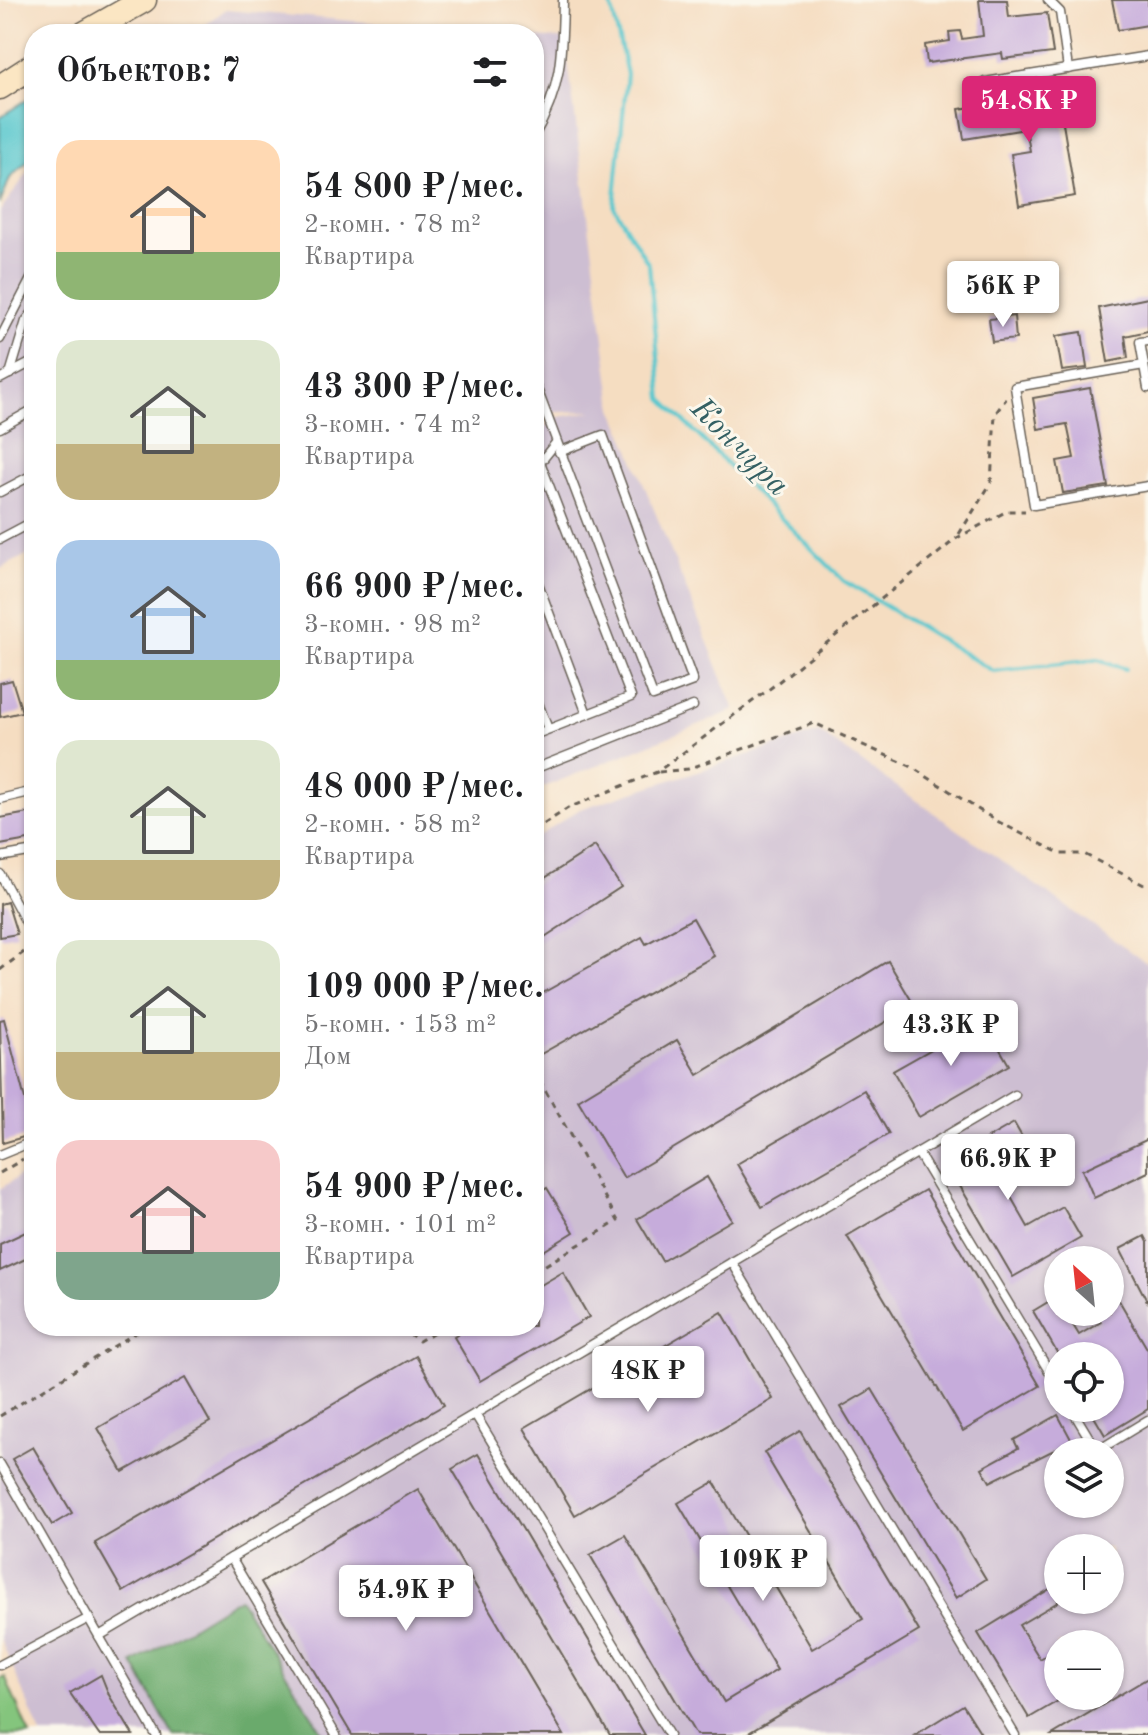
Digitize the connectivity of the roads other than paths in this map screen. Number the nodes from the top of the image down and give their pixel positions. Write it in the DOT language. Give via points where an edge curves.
graph roads {
  1 [pos="144,0"];
  2 [pos="563,0"];
  3 [pos="1048,0"];
  4 [pos="117,7"];
  5 [pos="96,24"];
  6 [pos="1148,56"];
  7 [pos="1068,69"];
  8 [pos="24,71"];
  9 [pos="985,82"];
  10 [pos="0,87"];
  11 [pos="544,119"];
  12 [pos="24,292"];
  13 [pos="24,328"];
  14 [pos="0,339"];
  15 [pos="1148,341"];
  16 [pos="1144,365"];
  17 [pos="24,366"];
  18 [pos="10,374"];
  19 [pos="0,379"];
  20 [pos="1148,388"];
  21 [pos="544,410"];
  22 [pos="24,415"];
  23 [pos="0,428"];
  24 [pos="557,448"];
  25 [pos="544,459"];
  26 [pos="544,472"];
  27 [pos="24,479"];
  28 [pos="1148,486"];
  29 [pos="0,492"];
  30 [pos="24,526"];
  31 [pos="0,539"];
  32 [pos="544,600"];
  33 [pos="693,706"];
  34 [pos="587,714"];
  35 [pos="544,719"];
  36 [pos="548,729"];
  37 [pos="544,731"];
  38 [pos="544,765"];
  39 [pos="24,793"];
  40 [pos="0,799"];
  41 [pos="24,853"];
  42 [pos="0,857"];
  43 [pos="0,874"];
  44 [pos="24,918"];
  45 [pos="1015,1095"];
  46 [pos="24,1145"];
  47 [pos="918,1153"];
  48 [pos="0,1155"];
  49 [pos="732,1262"];
  50 [pos="1044,1363"];
  51 [pos="475,1414"];
  52 [pos="1148,1420"];
  53 [pos="1079,1422"];
  54 [pos="0,1464"];
  55 [pos="231,1558"];
  56 [pos="89,1618"];
  57 [pos="99,1636"];
  58 [pos="0,1665"];
  59 [pos="156,1735"];
  60 [pos="336,1735"];
  61 [pos="669,1735"];
  62 [pos="1015,1735"];
  1 -- 4 [label="main road"];
  2 -- 11 [label="lane" via="562,67"];
  3 -- 7 [label="lane" via="1060,12"];
  4 -- 5 [label="main road"];
  6 -- 7 [label="lane"];
  7 -- 9 [label="lane"];
  8 -- 10 [label="main road"];
  12 -- 14 [label="lane"];
  13 -- 18 [label="lane"];
  15 -- 16 [label="lane" via="1140,342"];
  16 -- 20 [label="lane"];
  16 -- 28 [label="lane" via="1015,387 1034,505"];
  17 -- 18 [label="lane"];
  18 -- 19 [label="lane"];
  21 -- 24 [label="lane"];
  22 -- 23 [label="lane"];
  24 -- 24 [label="lane" via="653,696 693,681 603,435"];
  24 -- 25 [label="lane"];
  26 -- 34 [label="lane" via="631,697"];
  27 -- 29 [label="lane"];
  30 -- 31 [label="lane"];
  32 -- 34 [label="lane"];
  33 -- 38 [label="lane"];
  34 -- 36 [label="lane"];
  35 -- 36 [label="lane"];
  36 -- 37 [label="lane"];
  39 -- 40 [label="lane"];
  41 -- 42 [label="lane"];
  43 -- 44 [label="lane"];
  45 -- 47 [label="lane"];
  46 -- 48 [label="lane"];
  47 -- 49 [label="lane"];
  47 -- 50 [label="lane"];
  49 -- 51 [label="lane"];
  49 -- 62 [label="lane"];
  51 -- 55 [label="lane"];
  51 -- 61 [label="lane"];
  52 -- 53 [label="lane" via="1097,1451"];
  54 -- 56 [label="lane"];
  55 -- 57 [label="lane"];
  55 -- 60 [label="lane"];
  56 -- 57 [label="lane"];
  56 -- 58 [label="lane"];
  57 -- 59 [label="lane"];
}
